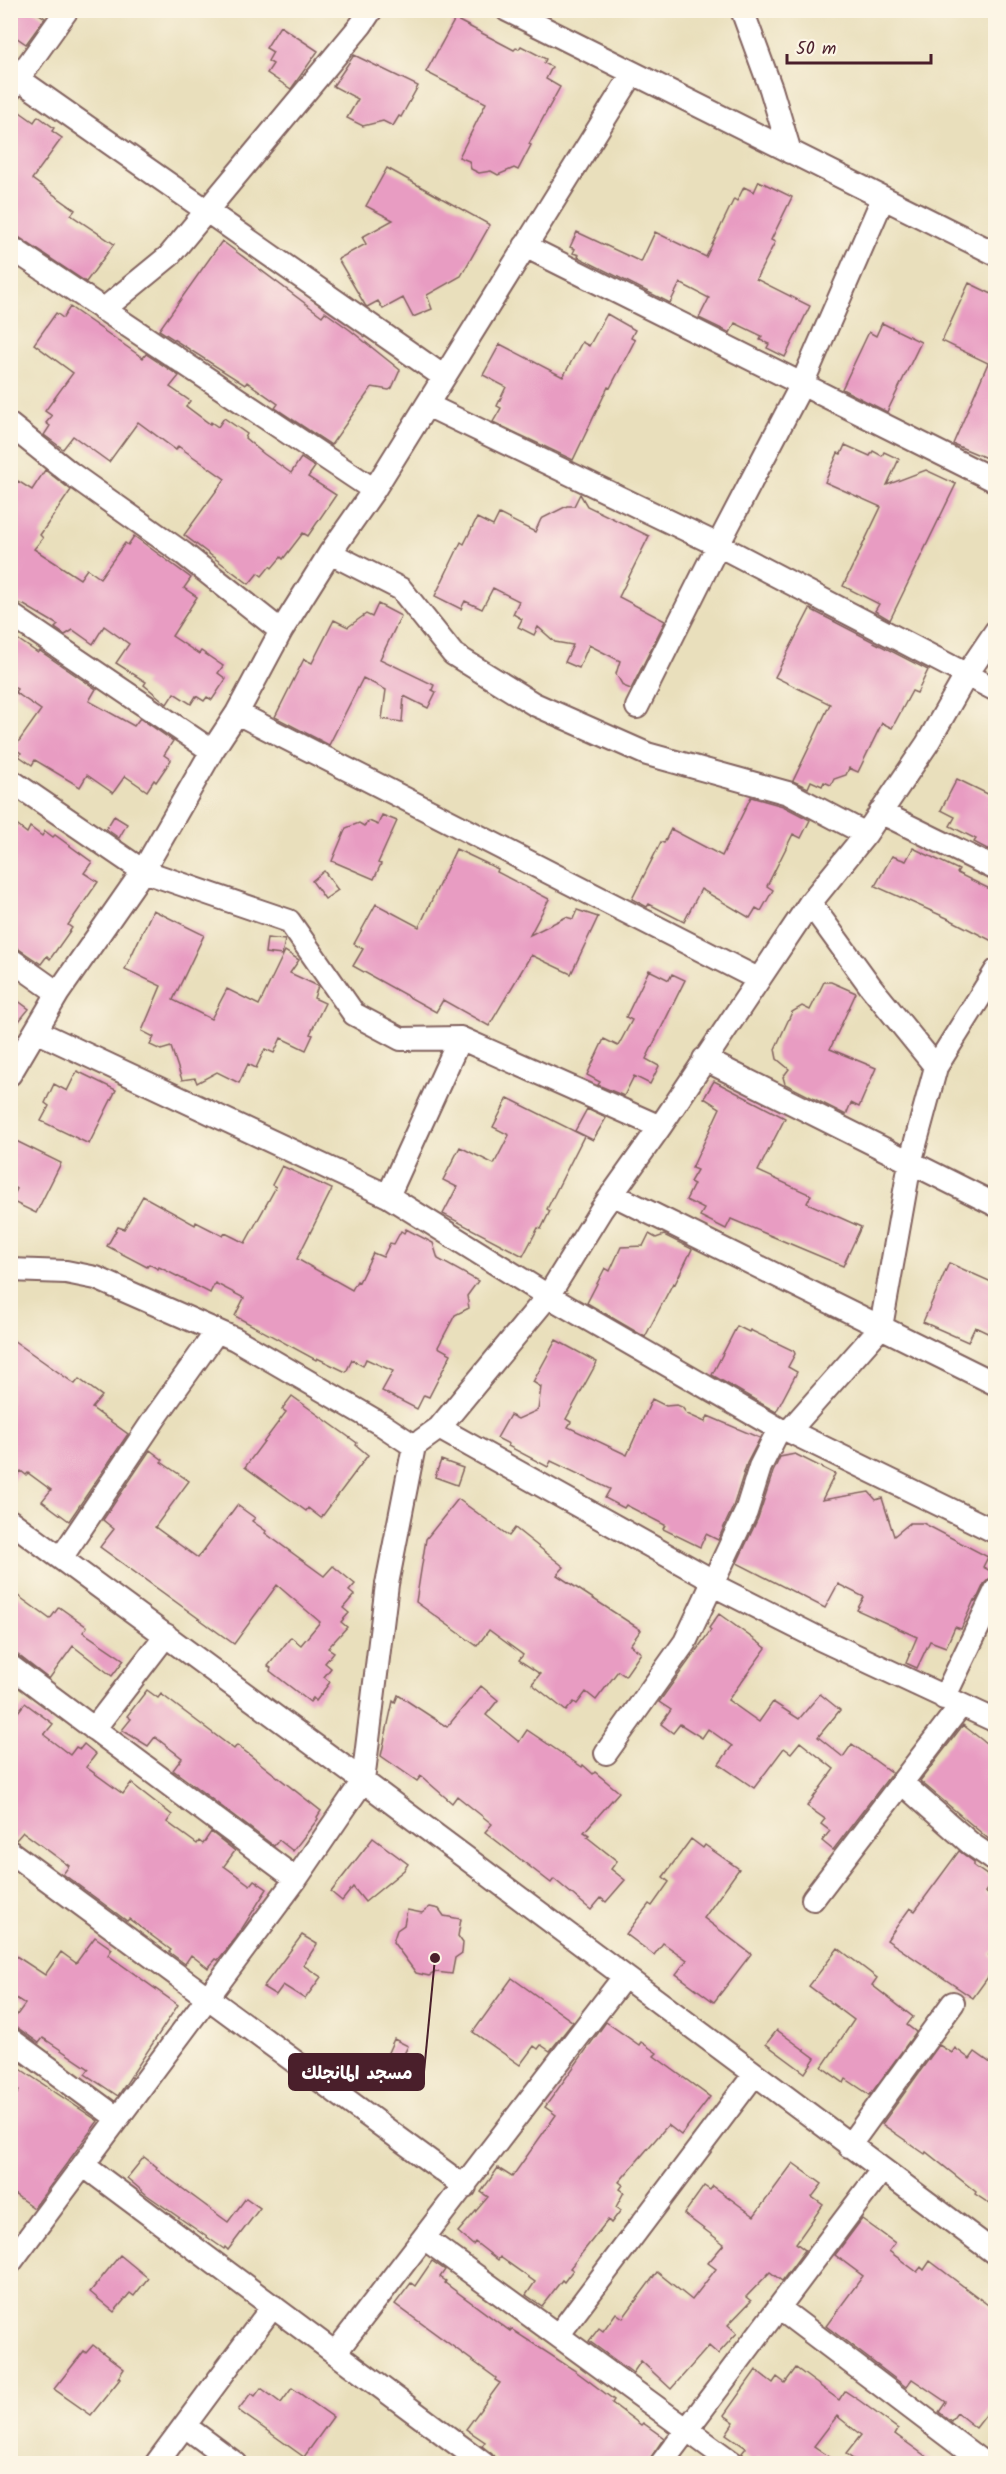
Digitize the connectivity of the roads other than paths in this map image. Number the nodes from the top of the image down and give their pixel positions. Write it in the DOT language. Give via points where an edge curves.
graph roads {
  1 [pos="67,10"];
  2 [pos="371,10"];
  3 [pos="507,10"];
  4 [pos="742,10"];
  5 [pos="633,73"];
  6 [pos="13,80"];
  7 [pos="790,152"];
  8 [pos="883,198"];
  9 [pos="207,210"];
  10 [pos="525,246"];
  11 [pos="10,247"];
  12 [pos="996,254"];
  13 [pos="103,310"];
  14 [pos="444,377"];
  15 [pos="802,384"];
  16 [pos="427,405"];
  17 [pos="10,425"];
  18 [pos="996,481"];
  19 [pos="374,490"];
  20 [pos="718,545"];
  21 [pos="330,553"];
  22 [pos="10,614"];
  23 [pos="996,631"];
  24 [pos="281,632"];
  25 [pos="967,674"];
  26 [pos="996,690"];
  27 [pos="637,707"];
  28 [pos="237,713"];
  29 [pos="212,751"];
  30 [pos="10,780"];
  31 [pos="880,812"];
  32 [pos="866,834"];
  33 [pos="996,869"];
  34 [pos="143,871"];
  35 [pos="810,903"];
  36 [pos="10,960"];
  37 [pos="996,971"];
  38 [pos="758,979"];
  39 [pos="58,993"];
  40 [pos="36,1031"];
  41 [pos="460,1038"];
  42 [pos="704,1059"];
  43 [pos="936,1066"];
  44 [pos="10,1074"];
  45 [pos="660,1127"];
  46 [pos="910,1163"];
  47 [pos="612,1194"];
  48 [pos="388,1196"];
  49 [pos="996,1205"];
  50 [pos="10,1270"];
  51 [pos="548,1296"];
  52 [pos="881,1327"];
  53 [pos="218,1331"];
  54 [pos="996,1384"];
  55 [pos="439,1428"];
  56 [pos="784,1430"];
  57 [pos="414,1446"];
  58 [pos="10,1521"];
  59 [pos="996,1532"];
  60 [pos="61,1558"];
  61 [pos="713,1585"];
  62 [pos="996,1590"];
  63 [pos="166,1635"];
  64 [pos="10,1666"];
  65 [pos="953,1702"];
  66 [pos="996,1722"];
  67 [pos="94,1729"];
  68 [pos="606,1752"];
  69 [pos="363,1781"];
  70 [pos="902,1783"];
  71 [pos="10,1852"];
  72 [pos="996,1861"];
  73 [pos="296,1879"];
  74 [pos="813,1899"];
  75 [pos="624,1977"];
  76 [pos="207,1998"];
  77 [pos="953,2003"];
  78 [pos="10,2039"];
  79 [pos="754,2075"];
  80 [pos="117,2118"];
  81 [pos="849,2146"];
  82 [pos="84,2165"];
  83 [pos="882,2170"];
  84 [pos="465,2187"];
  85 [pos="19,2233"];
  86 [pos="424,2238"];
  87 [pos="996,2254"];
  88 [pos="10,2263"];
  89 [pos="273,2306"];
  90 [pos="779,2308"];
  91 [pos="559,2334"];
  92 [pos="335,2352"];
  93 [pos="184,2426"];
  94 [pos="688,2429"];
  95 [pos="156,2463"];
  96 [pos="236,2463"];
  97 [pos="484,2463"];
  98 [pos="661,2463"];
  99 [pos="734,2463"];
  100 [pos="985,2463"];
  1 -- 6 [label="street"];
  2 -- 9 [label="street"];
  3 -- 5 [label="street"];
  4 -- 7 [label="street"];
  5 -- 7 [label="street"];
  5 -- 10 [label="street"];
  6 -- 9 [label="street"];
  7 -- 8 [label="street"];
  8 -- 12 [label="street"];
  8 -- 15 [label="street"];
  9 -- 13 [label="street" via="169,256"];
  9 -- 14 [label="street"];
  10 -- 14 [label="street"];
  10 -- 15 [label="street"];
  11 -- 13 [label="street"];
  13 -- 19 [label="street"];
  14 -- 16 [label="street"];
  15 -- 18 [label="street"];
  15 -- 20 [label="street"];
  16 -- 19 [label="street"];
  16 -- 20 [label="street"];
  17 -- 24 [label="street" via="184,554"];
  19 -- 21 [label="street"];
  20 -- 25 [label="street"];
  20 -- 27 [label="street"];
  21 -- 24 [label="street"];
  21 -- 32 [label="street" via="401,589 453,654 534,704 647,754 788,793"];
  22 -- 29 [label="street"];
  23 -- 25 [label="street"];
  24 -- 28 [label="street"];
  25 -- 26 [label="street"];
  25 -- 31 [label="street" via="927,744"];
  28 -- 29 [label="street"];
  28 -- 38 [label="street"];
  29 -- 34 [label="street"];
  30 -- 34 [label="street"];
  31 -- 32 [label="street"];
  31 -- 33 [label="street"];
  32 -- 35 [label="street"];
  34 -- 39 [label="street"];
  34 -- 41 [label="street" via="289,921 354,1014 400,1039"];
  35 -- 38 [label="street"];
  35 -- 43 [label="street" via="870,987"];
  36 -- 39 [label="street"];
  37 -- 43 [label="street"];
  38 -- 42 [label="street"];
  39 -- 40 [label="street"];
  40 -- 44 [label="street"];
  40 -- 48 [label="street"];
  41 -- 45 [label="street"];
  41 -- 48 [label="street"];
  42 -- 45 [label="street"];
  42 -- 46 [label="street"];
  43 -- 46 [label="street"];
  45 -- 47 [label="street"];
  46 -- 49 [label="street"];
  46 -- 52 [label="street"];
  47 -- 51 [label="street"];
  47 -- 52 [label="street"];
  48 -- 51 [label="street"];
  50 -- 53 [label="street" via="66,1272 96,1278"];
  51 -- 55 [label="street"];
  51 -- 56 [label="street"];
  52 -- 54 [label="street"];
  52 -- 56 [label="street"];
  53 -- 57 [label="street"];
  53 -- 60 [label="street"];
  55 -- 57 [label="street"];
  55 -- 61 [label="street" via="706,1577"];
  56 -- 59 [label="street"];
  56 -- 61 [label="street" via="760,1467 746,1512"];
  57 -- 69 [label="street" via="387,1584"];
  58 -- 60 [label="street"];
  60 -- 63 [label="street"];
  61 -- 65 [label="street"];
  61 -- 68 [label="street" via="685,1642"];
  62 -- 65 [label="street"];
  63 -- 67 [label="street"];
  63 -- 69 [label="street"];
  64 -- 67 [label="street"];
  65 -- 66 [label="street"];
  65 -- 70 [label="street"];
  67 -- 73 [label="street"];
  69 -- 73 [label="street"];
  69 -- 75 [label="street"];
  70 -- 72 [label="street"];
  70 -- 74 [label="street"];
  71 -- 76 [label="street"];
  73 -- 76 [label="street"];
  75 -- 79 [label="street"];
  75 -- 84 [label="street"];
  76 -- 80 [label="street"];
  76 -- 84 [label="street"];
  77 -- 81 [label="street"];
  78 -- 80 [label="street"];
  79 -- 81 [label="street"];
  79 -- 91 [label="street"];
  80 -- 82 [label="street"];
  81 -- 83 [label="street"];
  82 -- 85 [label="street"];
  82 -- 89 [label="street"];
  83 -- 87 [label="street"];
  83 -- 90 [label="street"];
  84 -- 86 [label="street"];
  85 -- 88 [label="street"];
  86 -- 91 [label="street"];
  86 -- 92 [label="street"];
  89 -- 92 [label="street"];
  89 -- 93 [label="street"];
  90 -- 94 [label="street"];
  90 -- 100 [label="street"];
  91 -- 94 [label="street"];
  92 -- 97 [label="street"];
  93 -- 95 [label="street"];
  93 -- 96 [label="street"];
  94 -- 98 [label="street"];
  94 -- 99 [label="street"];
}
